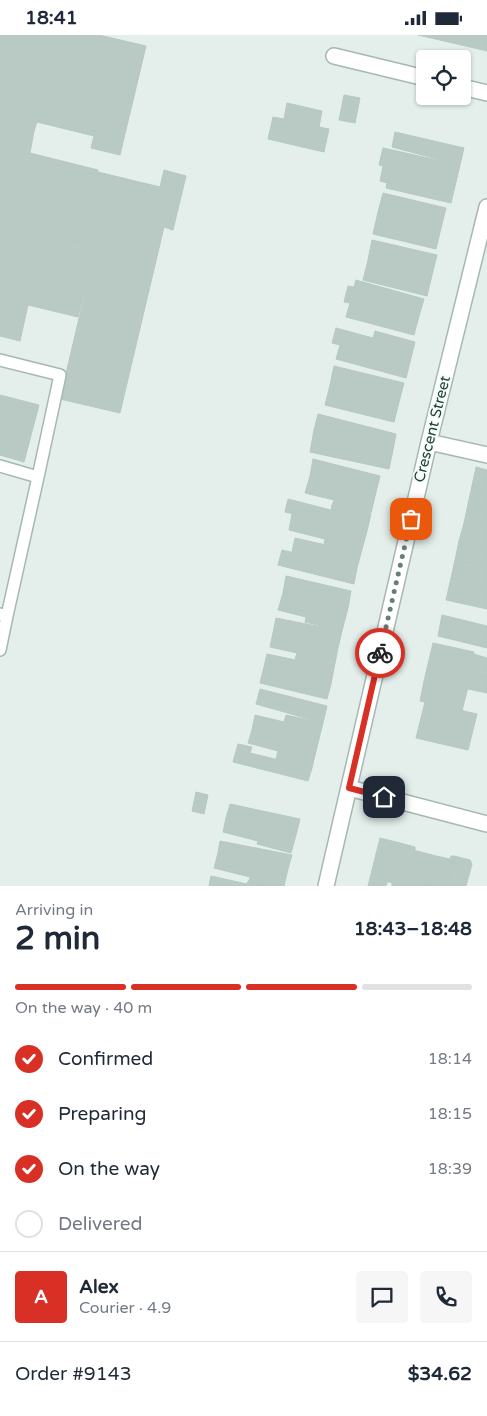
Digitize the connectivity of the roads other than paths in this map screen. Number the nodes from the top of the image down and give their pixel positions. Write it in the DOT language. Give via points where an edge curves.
graph roads {
  1 [pos="334,56"];
  2 [pos="416,76"];
  3 [pos="471,89"];
  4 [pos="487,93"];
  5 [pos="487,207"];
  6 [pos="0,360"];
  7 [pos="429,442"];
  8 [pos="487,455"];
  9 [pos="0,466"];
  10 [pos="38,477"];
  11 [pos="4,615"];
  12 [pos="0,650"];
  13 [pos="349,788"];
  14 [pos="487,824"];
  15 [pos="326,886"];
  1 -- 2 [label="street"];
  3 -- 4 [label="street"];
  5 -- 7 [label="street, Crescent Street"];
  6 -- 10 [label="lane" via="60,375"];
  7 -- 8 [label="street"];
  7 -- 13 [label="street, Crescent Street"];
  9 -- 10 [label="lane"];
  10 -- 11 [label="lane"];
  11 -- 12 [label="lane"];
  13 -- 14 [label="street"];
  13 -- 15 [label="street, Crescent Street"];
}
